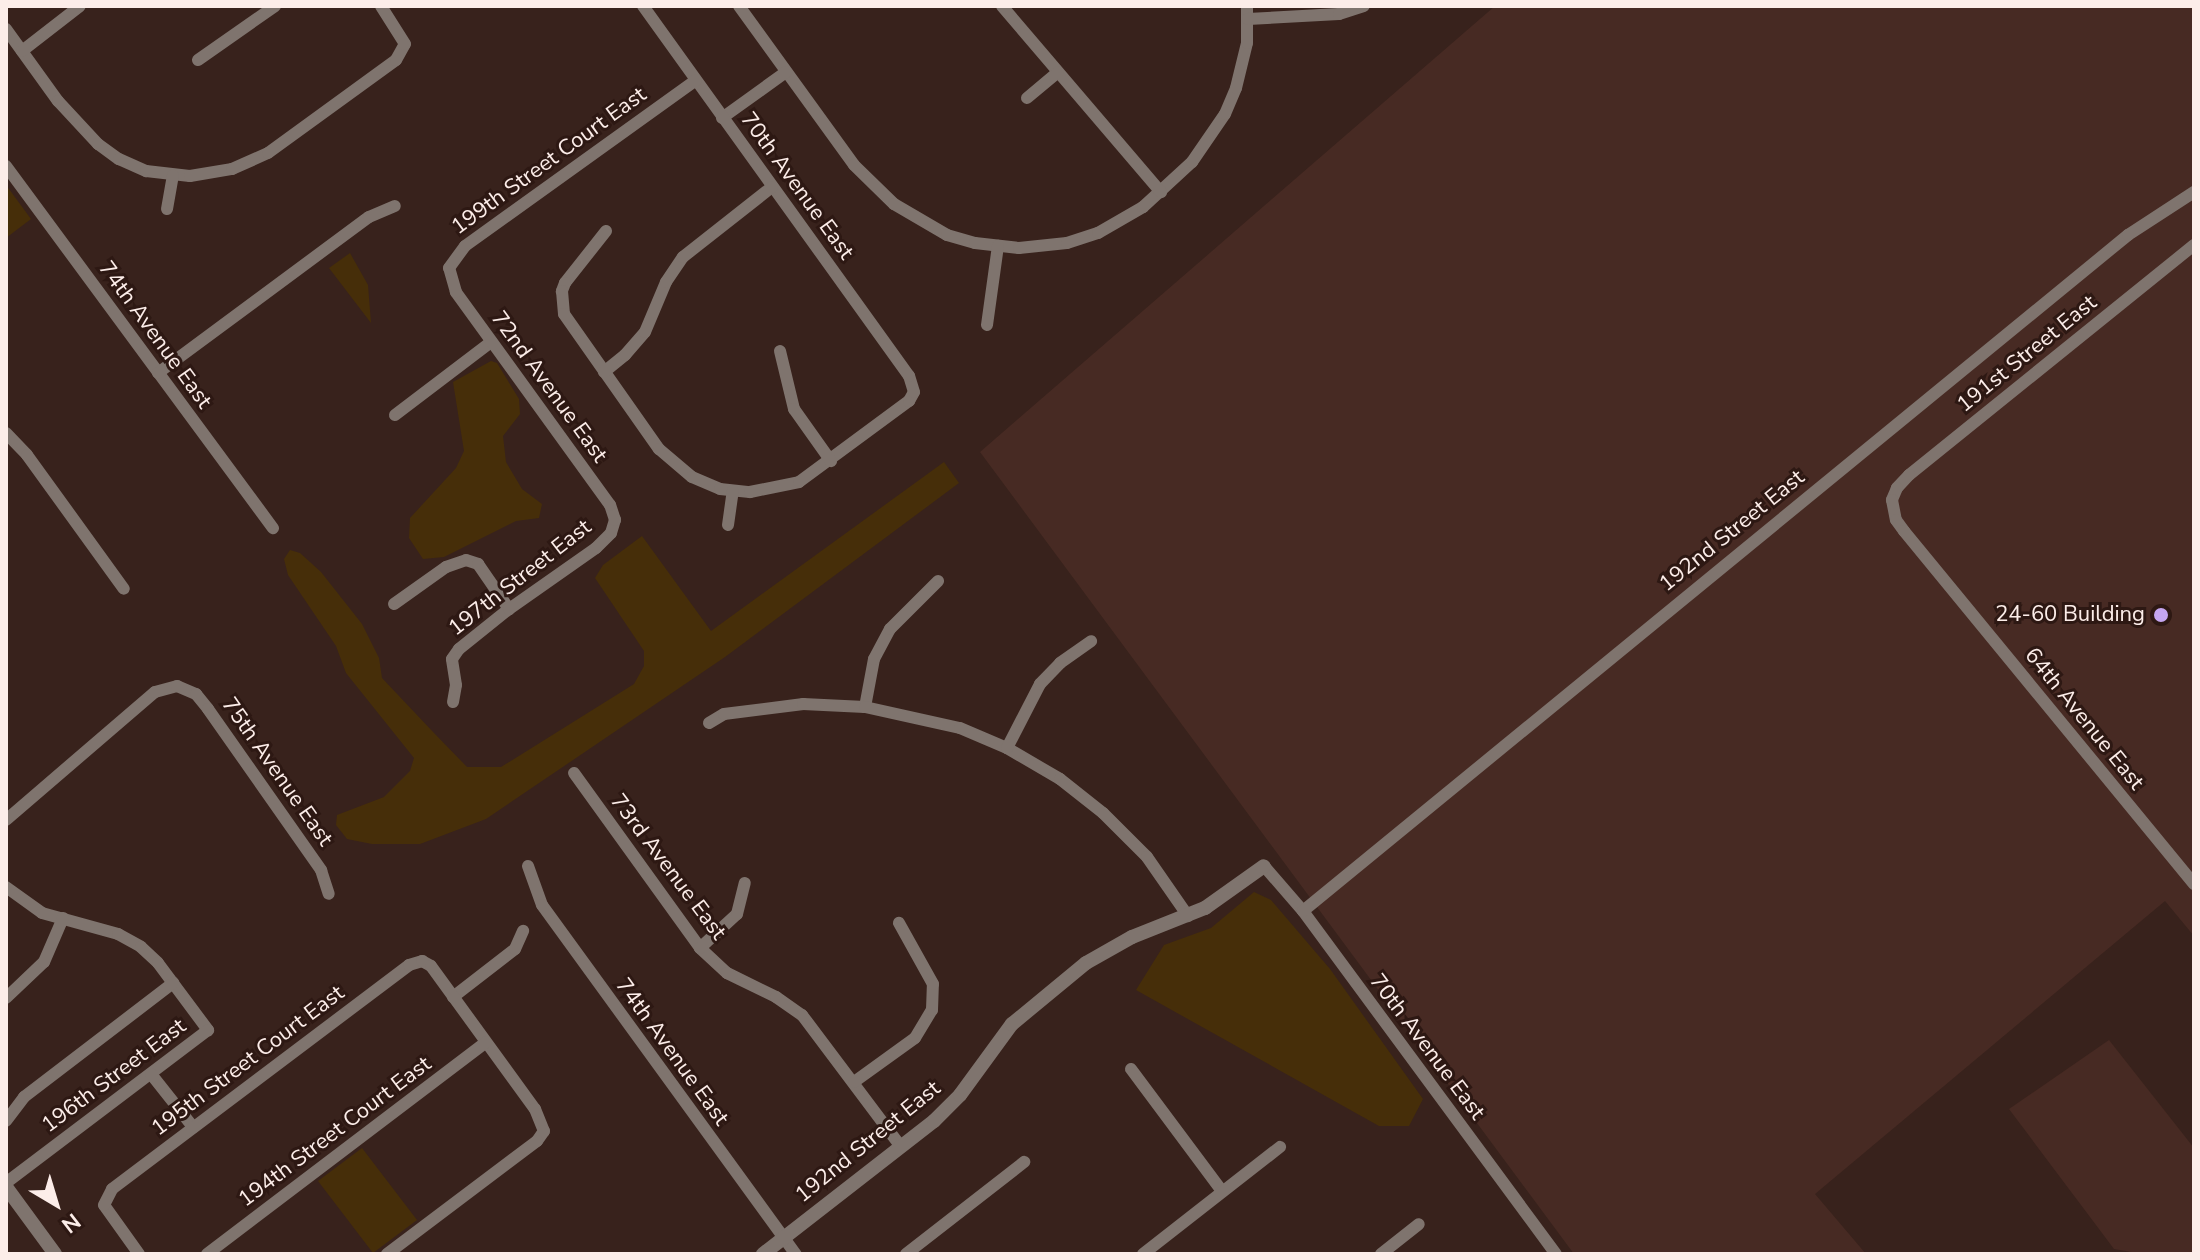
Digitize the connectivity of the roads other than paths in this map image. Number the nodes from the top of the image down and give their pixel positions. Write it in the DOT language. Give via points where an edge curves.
graph roads {
  1 [pos="80,6"];
  2 [pos="275,6"];
  3 [pos="381,6"];
  4 [pos="643,6"];
  5 [pos="739,6"];
  6 [pos="1002,6"];
  7 [pos="1364,6"];
  8 [pos="1247,12"];
  9 [pos="6,29"];
  10 [pos="22,51"];
  11 [pos="198,60"];
  12 [pos="786,72"];
  13 [pos="1058,72"];
  14 [pos="696,80"];
  15 [pos="1027,98"];
  16 [pos="722,118"];
  17 [pos="6,166"];
  18 [pos="173,176"];
  19 [pos="772,187"];
  20 [pos="1161,192"];
  21 [pos="2194,192"];
  22 [pos="395,206"];
  23 [pos="167,209"];
  24 [pos="606,231"];
  25 [pos="2194,245"];
  26 [pos="998,246"];
  27 [pos="451,265"];
  28 [pos="987,325"];
  29 [pos="491,342"];
  30 [pos="780,351"];
  31 [pos="604,372"];
  32 [pos="158,373"];
  33 [pos="395,415"];
  34 [pos="6,433"];
  35 [pos="831,461"];
  36 [pos="733,491"];
  37 [pos="1892,500"];
  38 [pos="728,525"];
  39 [pos="273,528"];
  40 [pos="611,533"];
  41 [pos="938,581"];
  42 [pos="124,589"];
  43 [pos="394,604"];
  44 [pos="509,609"];
  45 [pos="1091,641"];
  46 [pos="453,702"];
  47 [pos="865,707"];
  48 [pos="709,723"];
  49 [pos="1007,748"];
  50 [pos="574,773"];
  51 [pos="6,820"];
  52 [pos="528,866"];
  53 [pos="1264,866"];
  54 [pos="745,883"];
  55 [pos="2194,884"];
  56 [pos="6,887"];
  57 [pos="329,894"];
  58 [pos="1303,911"];
  59 [pos="1188,916"];
  60 [pos="63,918"];
  61 [pos="899,923"];
  62 [pos="523,931"];
  63 [pos="700,948"];
  64 [pos="173,983"];
  65 [pos="453,997"];
  66 [pos="6,998"];
  67 [pos="486,1042"];
  68 [pos="1131,1069"];
  69 [pos="151,1074"];
  70 [pos="854,1082"];
  71 [pos="6,1121"];
  72 [pos="193,1127"];
  73 [pos="901,1147"];
  74 [pos="1280,1147"];
  75 [pos="1024,1162"];
  76 [pos="6,1185"];
  77 [pos="1222,1191"];
  78 [pos="1419,1224"];
  79 [pos="784,1238"];
  80 [pos="55,1254"];
  81 [pos="139,1254"];
  82 [pos="207,1254"];
  83 [pos="387,1254"];
  84 [pos="763,1254"];
  85 [pos="796,1254"];
  86 [pos="906,1254"];
  87 [pos="1143,1254"];
  88 [pos="1381,1254"];
  89 [pos="1556,1254"];
  1 -- 10 [label="street"];
  2 -- 11 [label="street"];
  3 -- 18 [label="street" via="405,44 396,60 268,153 216,173"];
  4 -- 14 [label="street, 70th Avenue East"];
  5 -- 12 [label="street"];
  6 -- 13 [label="street"];
  7 -- 8 [label="street" via="1339,14"];
  8 -- 20 [label="street" via="1243,67 1225,114 1192,162"];
  9 -- 10 [label="street"];
  10 -- 18 [label="street" via="98,144 132,165"];
  12 -- 16 [label="street"];
  12 -- 26 [label="street" via="854,165 894,204 947,235"];
  13 -- 15 [label="street"];
  13 -- 20 [label="street"];
  14 -- 16 [label="street, 70th Avenue East"];
  14 -- 27 [label="street, 199th Street Court East" via="465,246"];
  16 -- 19 [label="street, 70th Avenue East"];
  17 -- 32 [label="street, 74th Avenue East"];
  18 -- 23 [label="street"];
  19 -- 31 [label="street" via="683,257 645,332"];
  19 -- 35 [label="street, 70th Avenue East" via="909,376 914,392"];
  20 -- 26 [label="street" via="1098,233 1035,248"];
  21 -- 58 [label="street, 192nd Street East" via="2128,235"];
  22 -- 32 [label="street" via="369,217"];
  24 -- 31 [label="street" via="571,272 562,301 570,325"];
  25 -- 37 [label="street, 191st Street East" via="1909,475"];
  26 -- 28 [label="street"];
  27 -- 29 [label="street, 72nd Avenue East" via="456,292"];
  29 -- 33 [label="street"];
  29 -- 40 [label="street, 72nd Avenue East" via="610,505 615,520"];
  30 -- 35 [label="street" via="794,409"];
  31 -- 36 [label="street" via="671,462 702,482"];
  32 -- 39 [label="street, 74th Avenue East"];
  34 -- 42 [label="street"];
  35 -- 36 [label="street" via="799,482 766,491"];
  36 -- 38 [label="street"];
  37 -- 55 [label="street, 64th Avenue East" via="1904,531"];
  40 -- 44 [label="street, 197th Street East"];
  41 -- 47 [label="street" via="890,629 874,659"];
  43 -- 44 [label="street" via="463,560 478,564"];
  44 -- 46 [label="street, 197th Street East" via="452,659"];
  45 -- 49 [label="street" via="1040,684"];
  47 -- 48 [label="street" via="762,707 724,714"];
  47 -- 49 [label="street" via="925,718"];
  49 -- 59 [label="street" via="1060,779 1103,813 1147,857"];
  50 -- 63 [label="street, 73rd Avenue East"];
  51 -- 57 [label="street, 75th Avenue East" via="155,692 177,686 196,694 208,709 321,870"];
  52 -- 79 [label="street, 74th Avenue East" via="542,905"];
  53 -- 58 [label="street, 70th Avenue East"];
  53 -- 59 [label="street, 192nd Street East"];
  54 -- 63 [label="street" via="737,914"];
  56 -- 60 [label="street" via="25,904"];
  58 -- 89 [label="street, 70th Avenue East"];
  59 -- 73 [label="street, 192nd Street East" via="1107,950 1028,1009 1002,1035 960,1095"];
  60 -- 64 [label="street" via="118,934 141,947"];
  60 -- 66 [label="street" via="44,962"];
  61 -- 70 [label="street" via="933,984 932,1010 915,1038"];
  62 -- 65 [label="street" via="515,949"];
  63 -- 70 [label="street, 73rd Avenue East" via="727,973 802,1015"];
  64 -- 69 [label="street, 196th Street East" via="208,1030"];
  64 -- 71 [label="street" via="24,1097"];
  65 -- 67 [label="street"];
  65 -- 72 [label="street, 195th Street Court East" via="431,966 422,961 409,965"];
  67 -- 82 [label="street, 194th Street Court East"];
  67 -- 83 [label="street" via="535,1109 544,1131"];
  68 -- 77 [label="street"];
  69 -- 72 [label="street"];
  69 -- 76 [label="street, 196th Street East"];
  70 -- 73 [label="street, 73rd Avenue East"];
  72 -- 81 [label="street, 195th Street Court East" via="104,1200"];
  73 -- 79 [label="street, 192nd Street East"];
  74 -- 77 [label="street"];
  75 -- 86 [label="street"];
  76 -- 80 [label="street"];
  77 -- 87 [label="street"];
  78 -- 88 [label="street"];
  79 -- 84 [label="street, 192nd Street East"];
  79 -- 85 [label="street, 74th Avenue East"];
}
